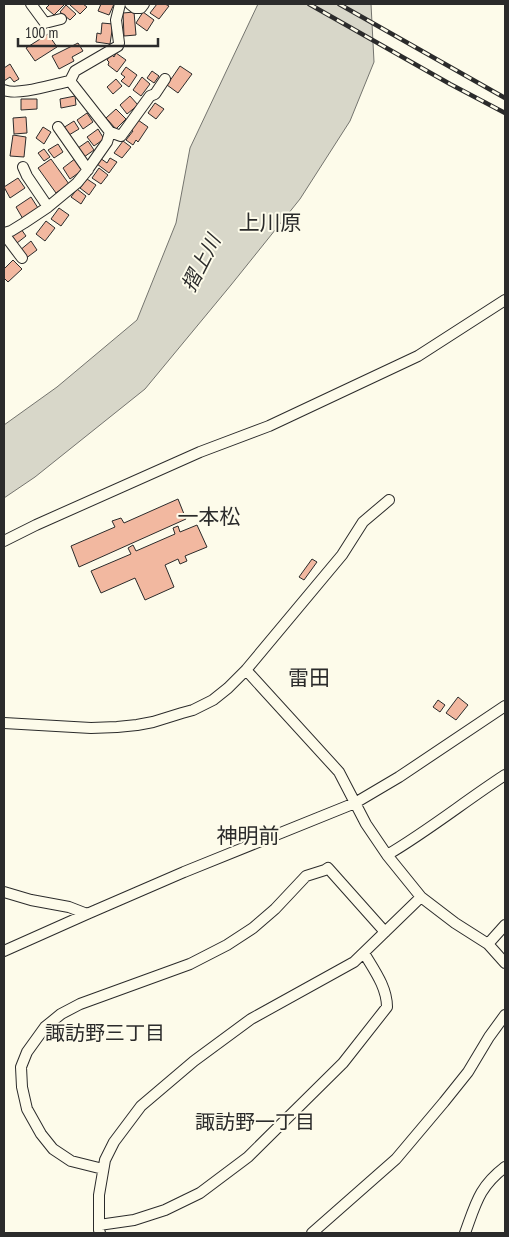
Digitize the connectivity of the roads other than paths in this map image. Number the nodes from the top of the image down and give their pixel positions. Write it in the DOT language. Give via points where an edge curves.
graph roads {
  1 [pos="31,4"];
  2 [pos="120,4"];
  3 [pos="130,4"];
  4 [pos="144,4"];
  5 [pos="61,19"];
  6 [pos="165,79"];
  7 [pos="70,81"];
  8 [pos="4,90"];
  9 [pos="58,127"];
  10 [pos="110,132"];
  11 [pos="23,167"];
  12 [pos="88,170"];
  13 [pos="48,207"];
  14 [pos="4,234"];
  15 [pos="22,258"];
  16 [pos="505,300"];
  17 [pos="389,500"];
  18 [pos="4,541"];
  19 [pos="246,670"];
  20 [pos="505,706"];
  21 [pos="4,723"];
  22 [pos="505,775"];
  23 [pos="356,803"];
  24 [pos="386,855"];
  25 [pos="4,892"];
  26 [pos="421,897"];
  27 [pos="87,914"];
  28 [pos="505,925"];
  29 [pos="385,932"];
  30 [pos="488,944"];
  31 [pos="4,952"];
  32 [pos="364,953"];
  33 [pos="505,963"];
  34 [pos="505,1015"];
  35 [pos="505,1166"];
  36 [pos="103,1169"];
  37 [pos="99,1229"];
  38 [pos="312,1233"];
  39 [pos="465,1233"];
  1 -- 5 [label="street" via="45,23"];
  2 -- 7 [label="street" via="116,20 118,46 75,71"];
  3 -- 4 [label="street" via="135,8"];
  6 -- 10 [label="street" via="121,136"];
  7 -- 8 [label="street" via="21,92"];
  7 -- 10 [label="street"];
  9 -- 12 [label="street"];
  10 -- 12 [label="street"];
  11 -- 13 [label="street"];
  12 -- 13 [label="street"];
  13 -- 14 [label="street"];
  14 -- 15 [label="street"];
  16 -- 18 [label="street" via="418,356 269,426 200,452"];
  17 -- 19 [label="street" via="363,522 342,555"];
  19 -- 21 [label="street" via="213,700 193,710 137,726 100,728"];
  19 -- 23 [label="street" via="339,772"];
  20 -- 23 [label="street"];
  22 -- 24 [label="street" via="413,840"];
  23 -- 24 [label="street"];
  23 -- 27 [label="street"];
  24 -- 26 [label="street"];
  25 -- 27 [label="street"];
  26 -- 29 [label="street"];
  26 -- 30 [label="street"];
  27 -- 31 [label="street"];
  28 -- 30 [label="street"];
  29 -- 32 [label="street"];
  29 -- 36 [label="street" via="328,868 306,876 275,909 227,945 190,964 80,1004 45,1027 27,1052 22,1067 27,1109 53,1149 71,1162"];
  30 -- 33 [label="street"];
  32 -- 36 [label="street" via="354,962 251,1019 194,1061 141,1106 114,1142"];
  32 -- 37 [label="street" via="380,980 387,1007 343,1063 248,1157 200,1193 165,1210"];
  34 -- 38 [label="street" via="468,1072 396,1159"];
  35 -- 39 [label="street" via="481,1190"];
  36 -- 37 [label="street"];
}
